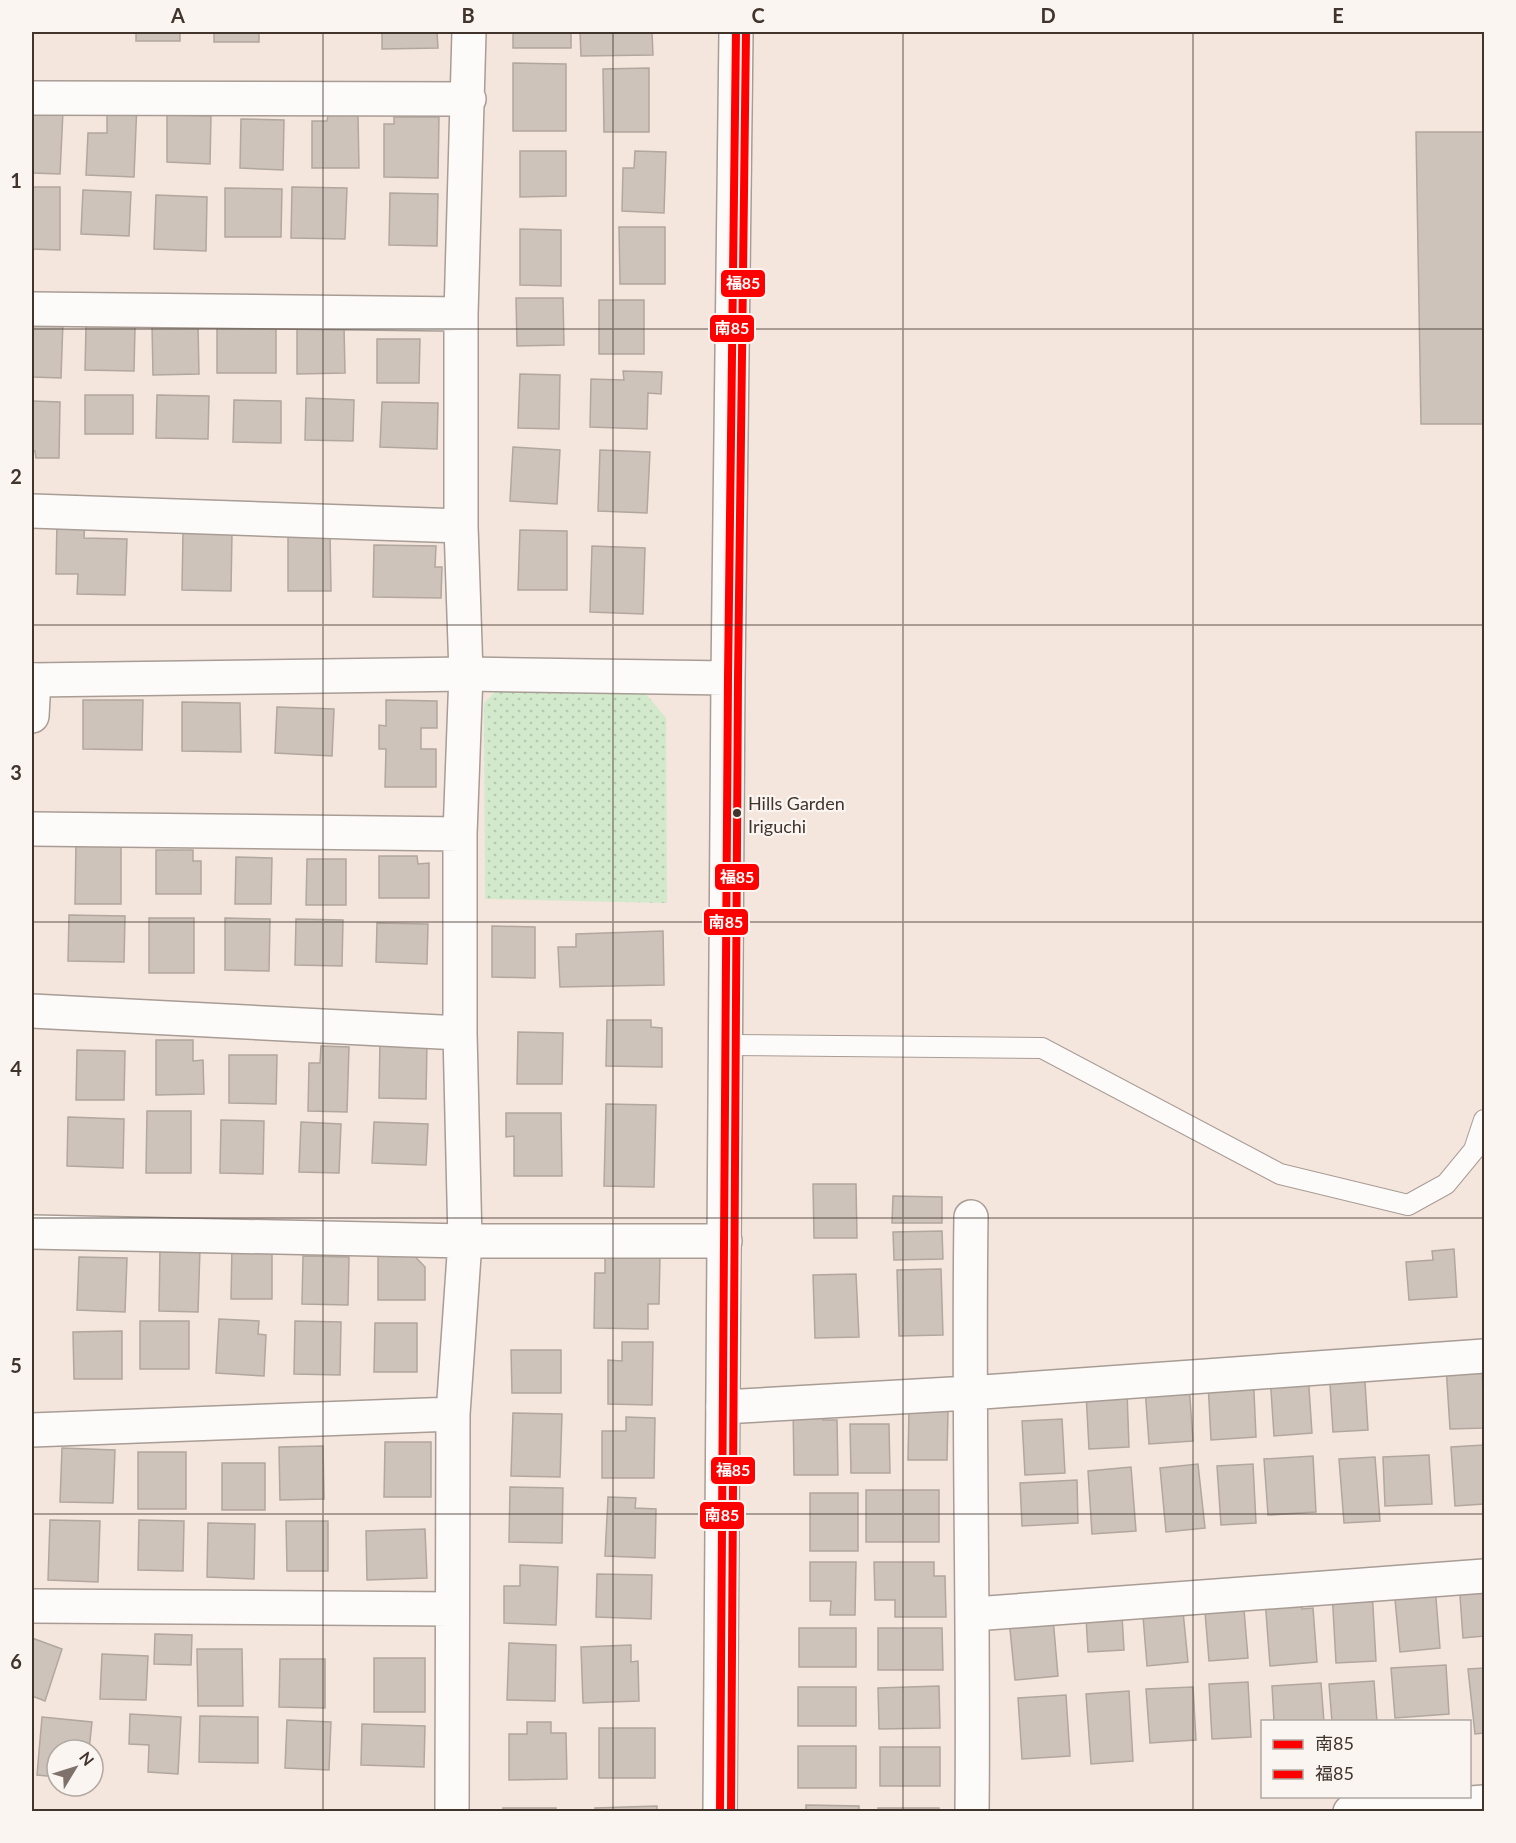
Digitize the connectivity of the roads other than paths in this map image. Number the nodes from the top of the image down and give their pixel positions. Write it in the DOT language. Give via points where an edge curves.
graph roads {
  1 [pos="470,32"];
  2 [pos="736,32"];
  3 [pos="32,98"];
  4 [pos="469,99"];
  5 [pos="32,309"];
  6 [pos="460,314"];
  7 [pos="32,511"];
  8 [pos="461,526"];
  9 [pos="466,674"];
  10 [pos="728,678"];
  11 [pos="33,680"];
  12 [pos="32,716"];
  13 [pos="32,829"];
  14 [pos="460,834"];
  15 [pos="32,1011"];
  16 [pos="460,1033"];
  17 [pos="725,1045"];
  18 [pos="1485,1120"];
  19 [pos="971,1216"];
  20 [pos="32,1232"];
  21 [pos="465,1241"];
  22 [pos="725,1241"];
  23 [pos="1485,1356"];
  24 [pos="969,1393"];
  25 [pos="723,1407"];
  26 [pos="453,1414"];
  27 [pos="32,1431"];
  28 [pos="1485,1576"];
  29 [pos="32,1606"];
  30 [pos="452,1609"];
  31 [pos="974,1614"];
  32 [pos="1485,1802"];
  33 [pos="452,1812"];
  34 [pos="720,1812"];
  35 [pos="972,1812"];
  36 [pos="1350,1812"];
  1 -- 4 [label="street"];
  2 -- 10 [label="street"];
  3 -- 4 [label="street"];
  4 -- 6 [label="street"];
  5 -- 6 [label="street"];
  6 -- 8 [label="street"];
  7 -- 8 [label="street"];
  8 -- 9 [label="street"];
  9 -- 10 [label="street"];
  9 -- 11 [label="street"];
  9 -- 14 [label="street"];
  10 -- 17 [label="street"];
  11 -- 12 [label="street"];
  13 -- 14 [label="street"];
  14 -- 16 [label="street"];
  15 -- 16 [label="street"];
  16 -- 21 [label="street"];
  17 -- 18 [label="lane" via="1042,1048 1280,1174 1408,1204 1446,1184 1474,1150"];
  17 -- 22 [label="street"];
  19 -- 24 [label="street"];
  20 -- 21 [label="street"];
  21 -- 22 [label="street"];
  21 -- 26 [label="street"];
  22 -- 25 [label="street"];
  23 -- 24 [label="street"];
  24 -- 25 [label="street"];
  24 -- 31 [label="street"];
  25 -- 34 [label="street"];
  26 -- 27 [label="street"];
  26 -- 30 [label="street"];
  28 -- 31 [label="street"];
  29 -- 30 [label="street"];
  30 -- 33 [label="street"];
  31 -- 35 [label="street"];
  32 -- 36 [label="street"];
}
